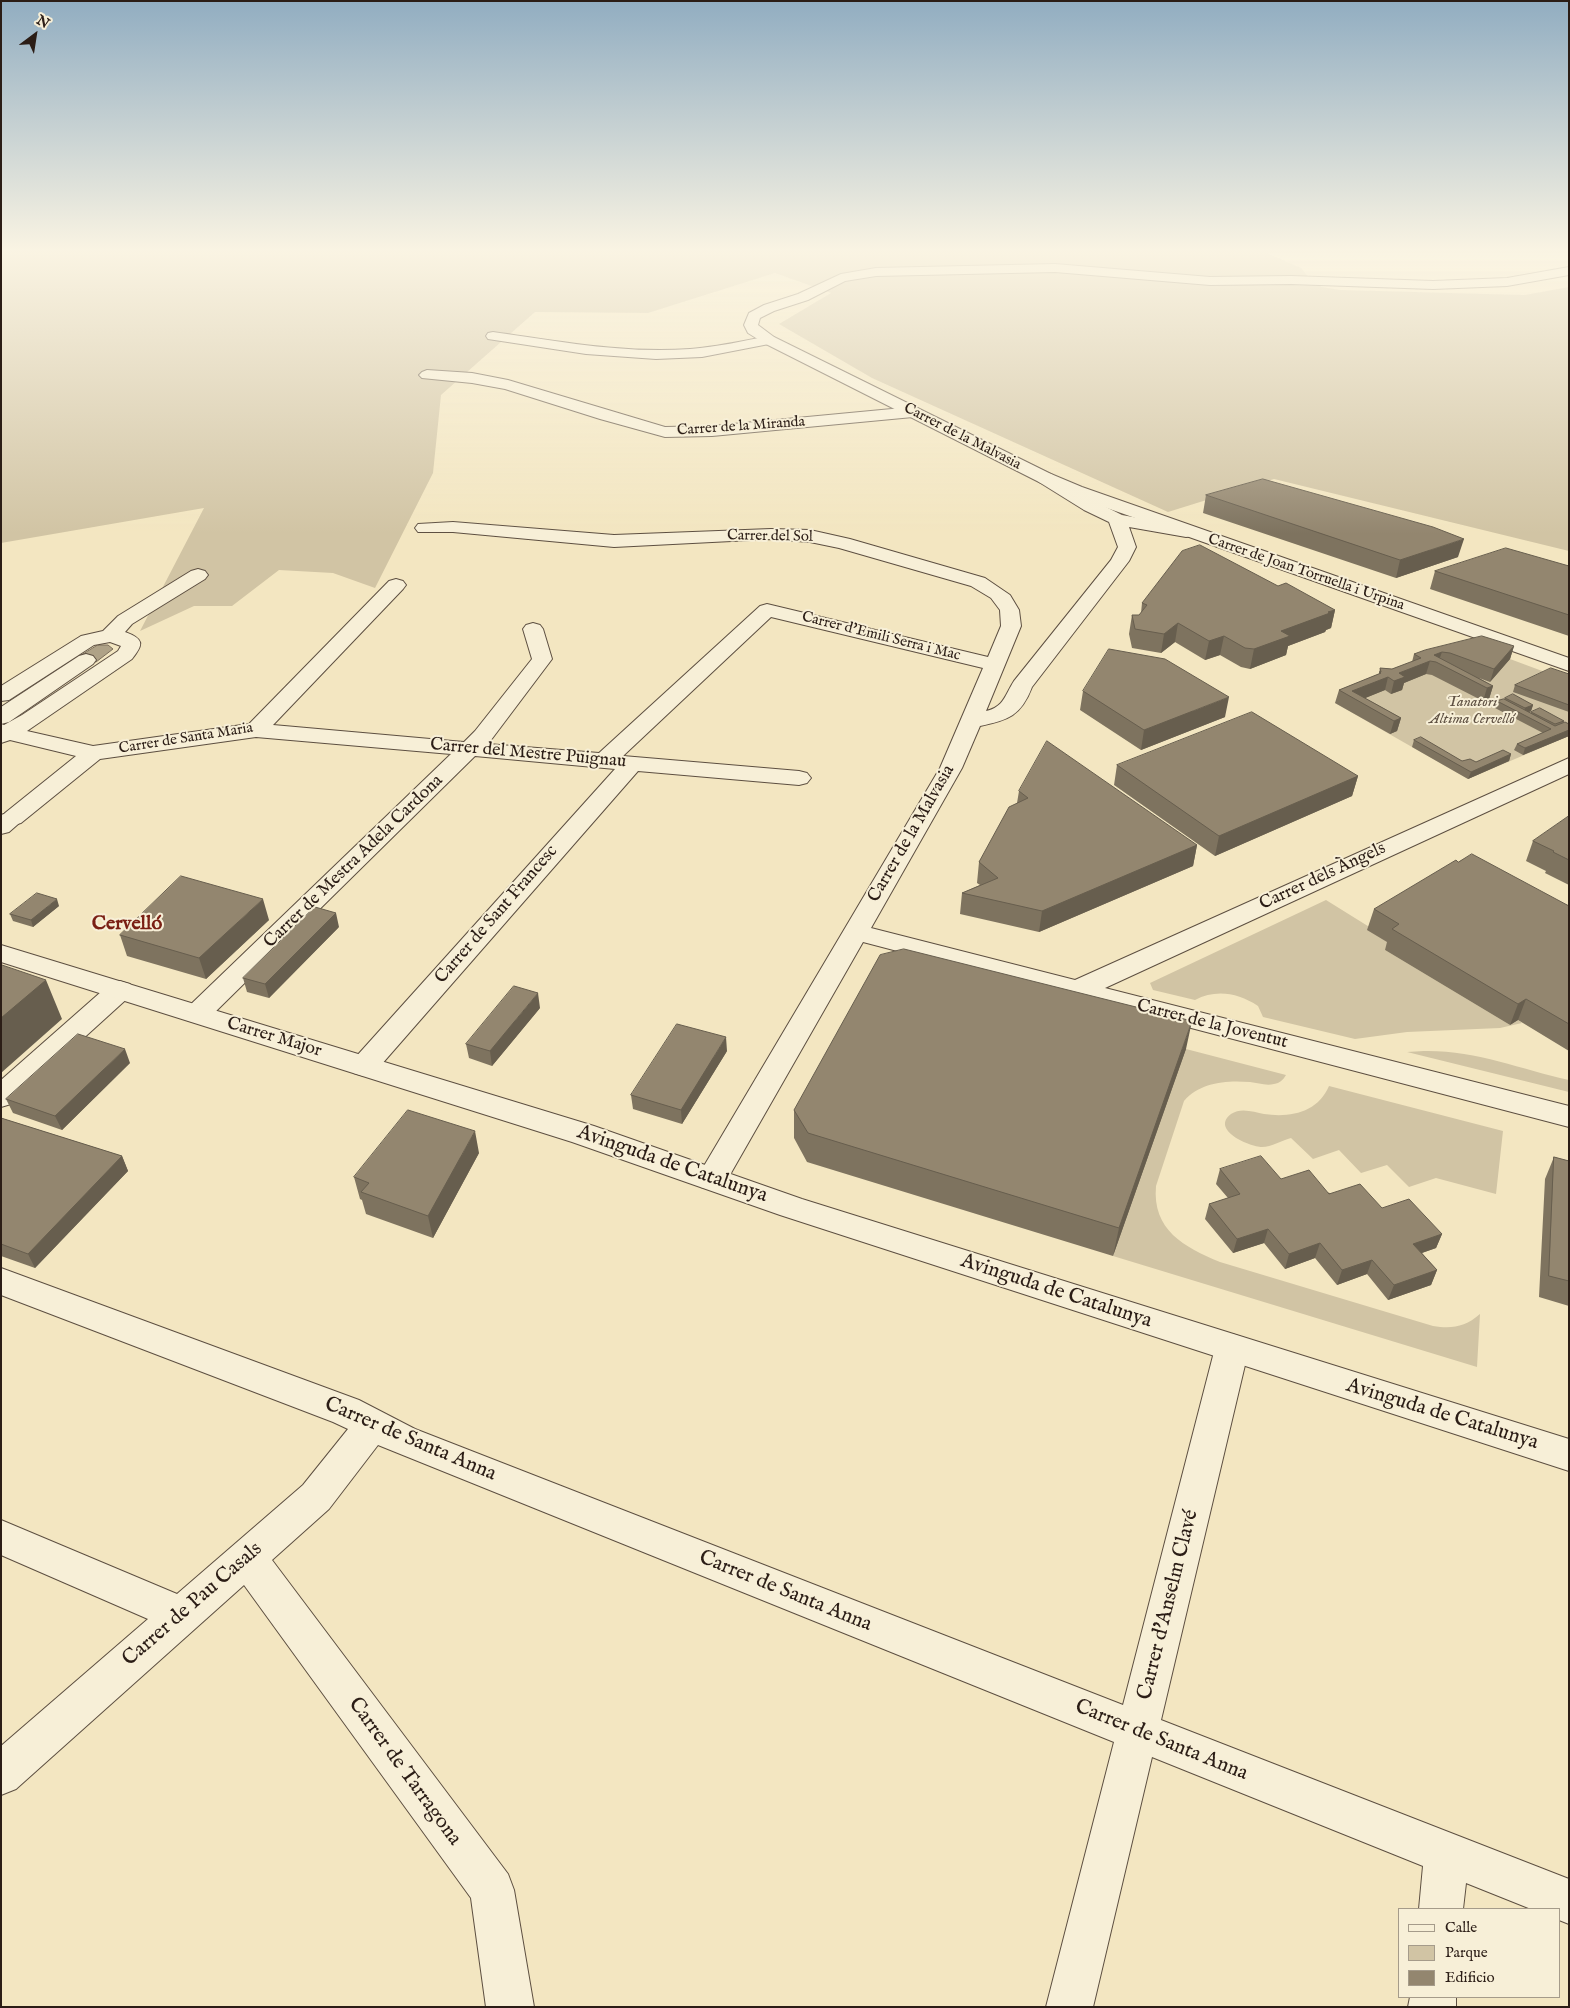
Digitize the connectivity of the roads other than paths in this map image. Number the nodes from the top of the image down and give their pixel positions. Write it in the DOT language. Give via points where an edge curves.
graph roads {
  1 [pos="570,347"];
  2 [pos="732,347"];
  3 [pos="782,347"];
  4 [pos="427,374"];
  5 [pos="913,412"];
  6 [pos="1045,478"];
  7 [pos="1117,519"];
  8 [pos="424,528"];
  9 [pos="1186,532"];
  10 [pos="198,574"];
  11 [pos="396,585"];
  12 [pos="533,629"];
  13 [pos="110,636"];
  14 [pos="86,660"];
  15 [pos="995,665"];
  16 [pos="1569,665"];
  17 [pos="5,719"];
  18 [pos="971,721"];
  19 [pos="256,730"];
  20 [pos="470,748"];
  21 [pos="93,753"];
  22 [pos="604,761"];
  23 [pos="631,764"];
  24 [pos="1569,765"];
  25 [pos="799,778"];
  26 [pos="7,822"];
  27 [pos="856,932"];
  28 [pos="1,953"];
  29 [pos="120,990"];
  30 [pos="1076,990"];
  31 [pos="197,1014"];
  32 [pos="364,1066"];
  33 [pos="1,1097"];
  34 [pos="1569,1117"];
  35 [pos="546,1123"];
  36 [pos="712,1179"];
  37 [pos="1,1281"];
  38 [pos="1232,1348"];
  39 [pos="373,1425"];
  40 [pos="1569,1454"];
  41 [pos="1,1537"];
  42 [pos="247,1558"];
  43 [pos="182,1615"];
  44 [pos="1137,1732"];
  45 [pos="1,1774"];
  46 [pos="1446,1854"];
  47 [pos="1569,1902"];
  48 [pos="1441,1908"];
  49 [pos="510,2007"];
  50 [pos="1069,2007"];
  1 -- 2 [label="street" via="644,355 697,353"];
  3 -- 5 [label="street, Carrer de la Malvasia"];
  4 -- 5 [label="street, Carrer de la Miranda" via="508,385 664,432 712,431"];
  5 -- 6 [label="street, Carrer de la Malvasia"];
  6 -- 7 [label="street, Carrer de la Malvasia"];
  6 -- 9 [label="street, Carrer de Joan Torruella i Urpina"];
  7 -- 9 [label="street, Carrer de la Malvasia"];
  7 -- 18 [label="street" via="1127,546 1120,561 1022,686 1010,709 1001,715"];
  8 -- 15 [label="street, Carrer del Sol" via="453,527 614,541 771,534 827,539 963,577 997,593 1008,605 1012,616"];
  9 -- 16 [label="street, Carrer de Joan Torruella i Urpina"];
  10 -- 13 [label="street" via="125,620"];
  11 -- 19 [label="street, Carrer de Santa Maria"];
  12 -- 20 [label="street, Carrer de Mestra Adela Cardona" via="542,659 483,736"];
  13 -- 17 [label="street" via="80,644"];
  13 -- 17 [label="street" via="131,643 129,650 30,720"];
  14 -- 17 [label="street"];
  15 -- 18 [label="street, Carrer del Sol"];
  15 -- 22 [label="street, Carrer d'Emili Serra i Mac" via="767,610"];
  17 -- 21 [label="street"];
  18 -- 27 [label="street, Carrer de la Malvasia" via="951,768"];
  19 -- 20 [label="street, Carrer del Mestre Puignau"];
  19 -- 21 [label="street, Carrer de Santa Maria"];
  20 -- 22 [label="street, Carrer del Mestre Puignau"];
  20 -- 31 [label="street, Carrer de Mestra Adela Cardona"];
  21 -- 26 [label="street"];
  22 -- 23 [label="street, Carrer del Mestre Puignau"];
  23 -- 25 [label="street, Carrer del Mestre Puignau"];
  23 -- 32 [label="street, Carrer de Sant Francesc"];
  24 -- 30 [label="street, Carrer dels Àngels"];
  27 -- 30 [label="street, Carrer de la Joventut"];
  27 -- 36 [label="street, Carrer de la Malvasia"];
  28 -- 29 [label="street, Carrer Major"];
  29 -- 31 [label="street, Carrer Major"];
  29 -- 33 [label="street"];
  30 -- 34 [label="street, Carrer de la Joventut"];
  31 -- 32 [label="street, Carrer Major"];
  32 -- 35 [label="street, Carrer Major"];
  35 -- 36 [label="street, Avinguda de Catalunya"];
  36 -- 38 [label="street, Avinguda de Catalunya"];
  37 -- 39 [label="street, Carrer de Santa Anna" via="346,1411"];
  38 -- 40 [label="street, Avinguda de Catalunya"];
  38 -- 44 [label="street, Carrer d'Anselm Clavé"];
  39 -- 42 [label="street, Carrer de Pau Casals" via="316,1497"];
  39 -- 44 [label="street, Carrer de Santa Anna"];
  41 -- 43 [label="street"];
  42 -- 43 [label="street, Carrer de Pau Casals"];
  42 -- 49 [label="street, Carrer de Tarragona" via="492,1890"];
  43 -- 45 [label="street, Carrer de Pau Casals"];
  44 -- 46 [label="street, Carrer de Santa Anna"];
  44 -- 50 [label="street, Carrer d'Anselm Clavé"];
  46 -- 47 [label="street, Carrer de Santa Anna"];
  46 -- 48 [label="street"];
}
